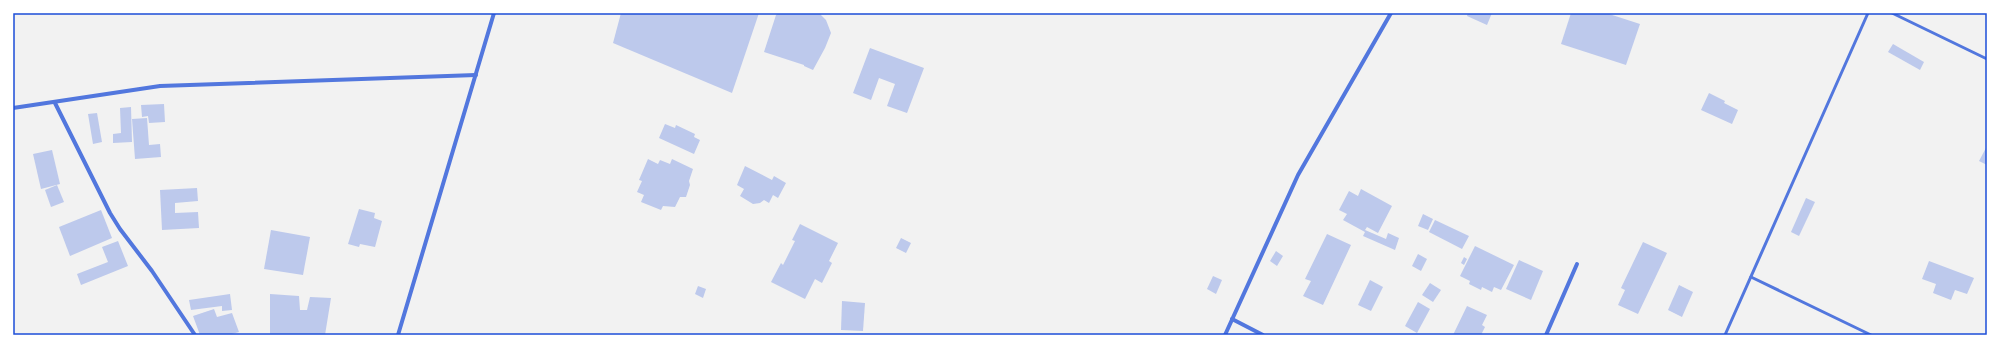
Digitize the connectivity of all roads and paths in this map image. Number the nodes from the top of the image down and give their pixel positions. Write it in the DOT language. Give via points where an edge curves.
graph roads {
  1 [pos="494,13"];
  2 [pos="1391,13"];
  3 [pos="1868,13"];
  4 [pos="1892,13"];
  5 [pos="1987,59"];
  6 [pos="476,75"];
  7 [pos="55,103"];
  8 [pos="13,108"];
  9 [pos="1577,264"];
  10 [pos="1751,277"];
  11 [pos="1232,319"];
  12 [pos="195,335"];
  13 [pos="398,335"];
  14 [pos="1225,335"];
  15 [pos="1263,335"];
  16 [pos="1546,335"];
  17 [pos="1725,335"];
  18 [pos="1871,335"];
  1 -- 6 [label="street"];
  2 -- 11 [label="street" via="1298,175"];
  3 -- 10 [label="lane"];
  4 -- 5 [label="lane"];
  6 -- 7 [label="street" via="160,86"];
  6 -- 13 [label="street"];
  7 -- 8 [label="street"];
  7 -- 12 [label="street" via="110,213"];
  9 -- 16 [label="street"];
  10 -- 17 [label="lane"];
  10 -- 18 [label="lane"];
  11 -- 14 [label="street"];
  11 -- 15 [label="street"];
}
